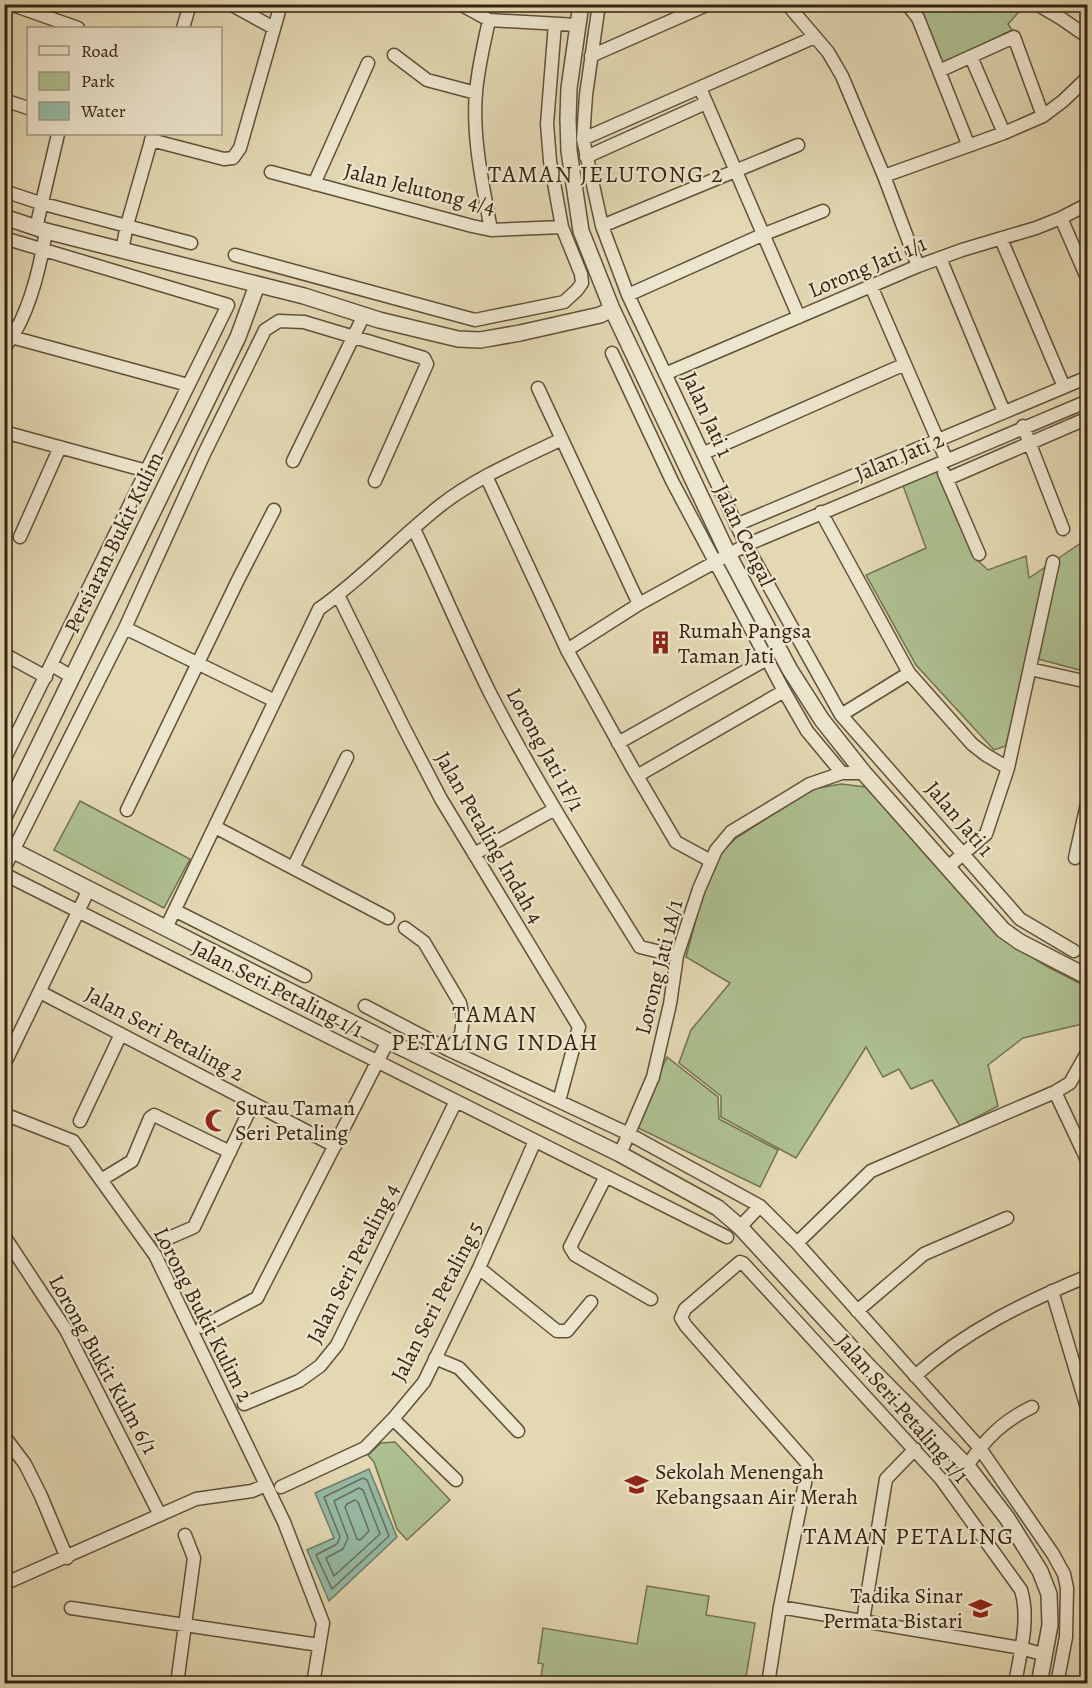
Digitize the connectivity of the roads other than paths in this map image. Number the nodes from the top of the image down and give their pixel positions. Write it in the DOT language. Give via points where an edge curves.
graph roads {
  1 [pos="10,4"];
  2 [pos="190,4"];
  3 [pos="230,4"];
  4 [pos="281,4"];
  5 [pos="460,4"];
  6 [pos="581,4"];
  7 [pos="599,4"];
  8 [pos="709,4"];
  9 [pos="787,4"];
  10 [pos="907,4"];
  11 [pos="1037,4"];
  12 [pos="489,20"];
  13 [pos="555,24"];
  14 [pos="577,25"];
  15 [pos="75,27"];
  16 [pos="183,27"];
  17 [pos="274,28"];
  18 [pos="815,37"];
  19 [pos="1088,37"];
  20 [pos="394,55"];
  21 [pos="591,56"];
  22 [pos="971,57"];
  23 [pos="368,63"];
  24 [pos="939,71"];
  25 [pos="1088,76"];
  26 [pos="700,88"];
  27 [pos="476,93"];
  28 [pos="4,100"];
  29 [pos="706,103"];
  30 [pos="27,108"];
  31 [pos="1043,116"];
  32 [pos="1004,133"];
  33 [pos="58,135"];
  34 [pos="152,137"];
  35 [pos="968,144"];
  36 [pos="798,145"];
  37 [pos="585,147"];
  38 [pos="569,151"];
  39 [pos="735,170"];
  40 [pos="271,172"];
  41 [pos="884,176"];
  42 [pos="314,184"];
  43 [pos="4,191"];
  44 [pos="40,203"];
  45 [pos="1088,204"];
  46 [pos="823,211"];
  47 [pos="4,217"];
  48 [pos="1061,218"];
  49 [pos="126,225"];
  50 [pos="562,226"];
  51 [pos="602,226"];
  52 [pos="41,230"];
  53 [pos="491,230"];
  54 [pos="762,235"];
  55 [pos="4,238"];
  56 [pos="1001,239"];
  57 [pos="191,243"];
  58 [pos="122,250"];
  59 [pos="43,251"];
  60 [pos="235,255"];
  61 [pos="940,258"];
  62 [pos="918,266"];
  63 [pos="310,275"];
  64 [pos="1088,280"];
  65 [pos="257,285"];
  66 [pos="871,286"];
  67 [pos="628,295"];
  68 [pos="304,296"];
  69 [pos="612,309"];
  70 [pos="364,315"];
  71 [pos="799,317"];
  72 [pos="353,336"];
  73 [pos="7,340"];
  74 [pos="612,354"];
  75 [pos="905,364"];
  76 [pos="665,374"];
  77 [pos="1088,377"];
  78 [pos="188,386"];
  79 [pos="1064,387"];
  80 [pos="538,388"];
  81 [pos="1088,401"];
  82 [pos="1004,412"];
  83 [pos="1088,418"];
  84 [pos="1023,426"];
  85 [pos="4,432"];
  86 [pos="562,439"];
  87 [pos="937,440"];
  88 [pos="1030,442"];
  89 [pos="60,447"];
  90 [pos="704,453"];
  91 [pos="293,461"];
  92 [pos="943,461"];
  93 [pos="147,471"];
  94 [pos="486,476"];
  95 [pos="947,479"];
  96 [pos="375,481"];
  97 [pos="274,510"];
  98 [pos="821,512"];
  99 [pos="736,525"];
  100 [pos="414,529"];
  101 [pos="1063,529"];
  102 [pos="20,537"];
  103 [pos="746,544"];
  104 [pos="979,554"];
  105 [pos="721,558"];
  106 [pos="1053,562"];
  107 [pos="338,595"];
  108 [pos="639,604"];
  109 [pos="125,628"];
  110 [pos="567,650"];
  111 [pos="4,654"];
  112 [pos="767,659"];
  113 [pos="197,664"];
  114 [pos="1030,669"];
  115 [pos="49,671"];
  116 [pos="909,673"];
  117 [pos="72,677"];
  118 [pos="1088,682"];
  119 [pos="784,692"];
  120 [pos="275,701"];
  121 [pos="841,715"];
  122 [pos="618,743"];
  123 [pos="347,757"];
  124 [pos="4,760"];
  125 [pos="1008,768"];
  126 [pos="842,773"];
  127 [pos="864,773"];
  128 [pos="637,776"];
  129 [pos="1088,799"];
  130 [pos="555,809"];
  131 [pos="127,810"];
  132 [pos="4,817"];
  133 [pos="215,827"];
  134 [pos="9,849"];
  135 [pos="963,853"];
  136 [pos="474,854"];
  137 [pos="1075,858"];
  138 [pos="711,861"];
  139 [pos="948,867"];
  140 [pos="293,868"];
  141 [pos="4,869"];
  142 [pos="4,874"];
  143 [pos="89,889"];
  144 [pos="78,911"];
  145 [pos="176,911"];
  146 [pos="388,918"];
  147 [pos="166,928"];
  148 [pos="405,928"];
  149 [pos="1074,951"];
  150 [pos="677,956"];
  151 [pos="305,976"];
  152 [pos="1088,977"];
  153 [pos="40,992"];
  154 [pos="364,1006"];
  155 [pos="122,1034"];
  156 [pos="388,1041"];
  157 [pos="449,1050"];
  158 [pos="1088,1052"];
  159 [pos="378,1062"];
  160 [pos="4,1065"];
  161 [pos="1055,1092"];
  162 [pos="456,1101"];
  163 [pos="559,1101"];
  164 [pos="253,1103"];
  165 [pos="4,1114"];
  166 [pos="80,1121"];
  167 [pos="629,1134"];
  168 [pos="535,1141"];
  169 [pos="335,1146"];
  170 [pos="230,1152"];
  171 [pos="620,1154"];
  172 [pos="1088,1162"];
  173 [pos="606,1176"];
  174 [pos="101,1180"];
  175 [pos="760,1206"];
  176 [pos="1006,1218"];
  177 [pos="740,1227"];
  178 [pos="4,1236"];
  179 [pos="727,1237"];
  180 [pos="162,1242"];
  181 [pos="797,1243"];
  182 [pos="479,1268"];
  183 [pos="1088,1276"];
  184 [pos="1052,1291"];
  185 [pos="651,1299"];
  186 [pos="591,1302"];
  187 [pos="857,1311"];
  188 [pos="202,1327"];
  189 [pos="435,1358"];
  190 [pos="915,1376"];
  191 [pos="1085,1391"];
  192 [pos="244,1404"];
  193 [pos="1032,1407"];
  194 [pos="1088,1411"];
  195 [pos="393,1419"];
  196 [pos="518,1431"];
  197 [pos="4,1436"];
  198 [pos="979,1447"];
  199 [pos="915,1449"];
  200 [pos="967,1466"];
  201 [pos="456,1480"];
  202 [pos="266,1485"];
  203 [pos="281,1488"];
  204 [pos="160,1515"];
  205 [pos="185,1535"];
  206 [pos="66,1558"];
  207 [pos="4,1584"];
  208 [pos="780,1607"];
  209 [pos="70,1608"];
  210 [pos="863,1621"];
  211 [pos="185,1625"];
  212 [pos="319,1645"];
  213 [pos="1021,1648"];
  214 [pos="1045,1654"];
  215 [pos="177,1683"];
  216 [pos="313,1683"];
  217 [pos="768,1683"];
  218 [pos="1015,1683"];
  219 [pos="1040,1683"];
  220 [pos="1057,1683"];
  1 -- 15 [label="street"];
  2 -- 16 [label="street"];
  3 -- 17 [label="street"];
  4 -- 17 [label="street"];
  5 -- 12 [label="street"];
  6 -- 14 [label="street, Jalan Cengal"];
  7 -- 21 [label="street, Jalan Jati 1"];
  8 -- 21 [label="street"];
  9 -- 18 [label="street"];
  10 -- 24 [label="street" via="918,18"];
  11 -- 19 [label="street"];
  12 -- 13 [label="street"];
  12 -- 27 [label="street"];
  13 -- 14 [label="street"];
  13 -- 50 [label="street" via="547,124"];
  14 -- 38 [label="street, Jalan Cengal" via="569,88"];
  17 -- 34 [label="street" via="240,148 233,158 224,159"];
  18 -- 26 [label="street"];
  18 -- 41 [label="street" via="842,76"];
  20 -- 27 [label="street" via="427,80"];
  21 -- 37 [label="street, Jalan Jati 1"];
  22 -- 24 [label="street"];
  22 -- 31 [label="street" via="1014,37"];
  22 -- 32 [label="street"];
  23 -- 42 [label="street"];
  24 -- 35 [label="street"];
  25 -- 31 [label="street"];
  26 -- 29 [label="street"];
  26 -- 37 [label="street"];
  27 -- 53 [label="street" via="479,158"];
  28 -- 30 [label="street"];
  29 -- 37 [label="street"];
  29 -- 39 [label="street"];
  31 -- 32 [label="street"];
  32 -- 35 [label="street"];
  33 -- 44 [label="street"];
  34 -- 49 [label="street"];
  35 -- 41 [label="street"];
  36 -- 39 [label="street"];
  37 -- 38 [label="street"];
  37 -- 51 [label="street, Jalan Jati 1"];
  38 -- 69 [label="street, Jalan Cengal" via="581,231"];
  39 -- 51 [label="street"];
  39 -- 54 [label="street"];
  40 -- 42 [label="street, Jalan Jelutong 4/4"];
  41 -- 62 [label="street"];
  42 -- 53 [label="street, Jalan Jelutong 4/4"];
  43 -- 44 [label="street"];
  44 -- 49 [label="street"];
  44 -- 52 [label="street"];
  45 -- 48 [label="street, Lorong Jati 1/1"];
  46 -- 54 [label="street"];
  47 -- 52 [label="street"];
  48 -- 56 [label="street, Lorong Jati 1/1"];
  48 -- 64 [label="street"];
  49 -- 57 [label="street"];
  49 -- 58 [label="street"];
  50 -- 53 [label="street, Jalan Jelutong 4/4"];
  50 -- 63 [label="street" via="581,274 582,283 577,290 564,302 475,320"];
  51 -- 67 [label="street, Jalan Jati 1"];
  52 -- 58 [label="street"];
  52 -- 59 [label="street"];
  54 -- 67 [label="street"];
  54 -- 71 [label="street"];
  55 -- 59 [label="street"];
  56 -- 61 [label="street, Lorong Jati 1/1"];
  56 -- 79 [label="street"];
  58 -- 65 [label="street"];
  59 -- 73 [label="street" via="34,284"];
  59 -- 78 [label="street" via="228,305"];
  60 -- 63 [label="street"];
  61 -- 62 [label="street, Lorong Jati 1/1"];
  61 -- 82 [label="street"];
  62 -- 66 [label="street, Lorong Jati 1/1"];
  63 -- 68 [label="street"];
  65 -- 68 [label="street"];
  65 -- 117 [label="street, Persiaran Bukit Kulim" via="238,337"];
  66 -- 71 [label="street, Lorong Jati 1/1"];
  66 -- 75 [label="street"];
  67 -- 76 [label="street, Jalan Jati 1"];
  68 -- 70 [label="street"];
  69 -- 70 [label="street" via="600,315 480,340 439,336"];
  69 -- 105 [label="street, Jalan Cengal"];
  70 -- 72 [label="street"];
  71 -- 76 [label="street, Lorong Jati 1/1"];
  72 -- 91 [label="street"];
  72 -- 96 [label="street" via="424,358 427,364"];
  72 -- 109 [label="street" via="304,322 279,321 265,330"];
  73 -- 78 [label="street"];
  74 -- 105 [label="street" via="672,481"];
  75 -- 87 [label="street"];
  75 -- 90 [label="street"];
  76 -- 90 [label="street, Jalan Jati 1"];
  77 -- 79 [label="street"];
  78 -- 93 [label="street"];
  79 -- 82 [label="street"];
  80 -- 86 [label="street"];
  81 -- 84 [label="street, Jalan Jati 2"];
  82 -- 87 [label="street"];
  83 -- 88 [label="street"];
  84 -- 88 [label="street"];
  84 -- 92 [label="street, Jalan Jati 2"];
  85 -- 89 [label="street"];
  86 -- 94 [label="street"];
  86 -- 108 [label="street"];
  87 -- 92 [label="street"];
  87 -- 99 [label="street"];
  88 -- 95 [label="street"];
  88 -- 101 [label="street"];
  89 -- 93 [label="street"];
  89 -- 102 [label="street"];
  90 -- 99 [label="street, Jalan Jati 1"];
  92 -- 95 [label="street"];
  92 -- 98 [label="street, Jalan Jati 2"];
  93 -- 115 [label="street"];
  94 -- 100 [label="street" via="441,505"];
  94 -- 110 [label="street"];
  95 -- 104 [label="street"];
  97 -- 113 [label="street"];
  98 -- 103 [label="street, Jalan Jati 2"];
  98 -- 116 [label="street"];
  99 -- 103 [label="street, Jalan Jati 1"];
  100 -- 107 [label="street"];
  100 -- 130 [label="street, Lorong Jati 1F/1" via="491,694"];
  103 -- 105 [label="street, Jalan Jati 2"];
  103 -- 121 [label="street, Jalan Jati 1"];
  105 -- 108 [label="street"];
  105 -- 112 [label="street"];
  105 -- 127 [label="street, Jalan Cengal" via="822,720"];
  106 -- 114 [label="street"];
  107 -- 120 [label="street" via="319,609"];
  107 -- 136 [label="street, Jalan Petaling Indah 4" via="441,800"];
  108 -- 110 [label="street"];
  109 -- 113 [label="street"];
  109 -- 134 [label="street"];
  110 -- 122 [label="street"];
  111 -- 115 [label="street"];
  112 -- 119 [label="street"];
  112 -- 122 [label="street"];
  113 -- 120 [label="street"];
  113 -- 131 [label="street"];
  114 -- 118 [label="street"];
  114 -- 125 [label="street"];
  115 -- 117 [label="street"];
  115 -- 124 [label="street"];
  116 -- 121 [label="street"];
  116 -- 125 [label="street" via="972,744"];
  117 -- 132 [label="street, Persiaran Bukit Kulim"];
  119 -- 126 [label="street" via="807,731"];
  119 -- 128 [label="street"];
  120 -- 133 [label="street"];
  121 -- 135 [label="street, Jalan Jati 1"];
  122 -- 128 [label="street"];
  123 -- 140 [label="street"];
  125 -- 135 [label="street" via="986,834"];
  126 -- 127 [label="street, Lorong Jati 1A/1"];
  126 -- 138 [label="street, Lorong Jati 1A/1" via="810,784 731,832"];
  127 -- 139 [label="street, Jalan Cengal"];
  128 -- 138 [label="street" via="676,842"];
  129 -- 137 [label="street"];
  130 -- 136 [label="street"];
  130 -- 150 [label="street, Lorong Jati 1F/1" via="640,947"];
  133 -- 140 [label="street"];
  133 -- 145 [label="street"];
  134 -- 141 [label="street"];
  134 -- 143 [label="street"];
  135 -- 139 [label="street"];
  135 -- 149 [label="street, Jalan Jati 1" via="1020,919"];
  136 -- 163 [label="street, Jalan Petaling Indah 4" via="579,1027"];
  138 -- 150 [label="street, Lorong Jati 1A/1"];
  139 -- 152 [label="street, Jalan Cengal" via="1003,930"];
  140 -- 146 [label="street"];
  142 -- 144 [label="street, Jalan Seri Petaling 1/1"];
  143 -- 144 [label="street"];
  143 -- 147 [label="street"];
  144 -- 153 [label="street"];
  144 -- 159 [label="street, Jalan Seri Petaling 1/1"];
  145 -- 147 [label="street"];
  145 -- 151 [label="street"];
  147 -- 156 [label="street"];
  148 -- 157 [label="street" via="424,942 460,1003 462,1034"];
  150 -- 167 [label="street, Lorong Jati 1A/1" via="653,1077"];
  153 -- 155 [label="street, Jalan Seri Petaling 2"];
  153 -- 160 [label="street"];
  154 -- 157 [label="street"];
  155 -- 164 [label="street, Jalan Seri Petaling 2"];
  155 -- 166 [label="street"];
  156 -- 159 [label="street"];
  156 -- 171 [label="street"];
  157 -- 163 [label="street"];
  158 -- 161 [label="street" via="1070,1083"];
  159 -- 162 [label="street, Jalan Seri Petaling 1/1"];
  159 -- 169 [label="street"];
  161 -- 172 [label="street"];
  161 -- 181 [label="street" via="871,1171"];
  162 -- 168 [label="street, Jalan Seri Petaling 1/1"];
  162 -- 192 [label="street, Jalan Seri Petaling 4" via="337,1345 320,1366 299,1381"];
  163 -- 167 [label="street"];
  164 -- 169 [label="street, Jalan Seri Petaling 2"];
  164 -- 170 [label="street"];
  165 -- 174 [label="street, Lorong Bukit Kulim 2" via="73,1141"];
  167 -- 171 [label="street, Lorong Jati 1A/1"];
  167 -- 175 [label="street"];
  168 -- 173 [label="street, Jalan Seri Petaling 1/1"];
  168 -- 182 [label="street, Jalan Seri Petaling 5"];
  169 -- 188 [label="street" via="257,1298"];
  170 -- 174 [label="street" via="154,1115 132,1161"];
  170 -- 180 [label="street" via="194,1227"];
  171 -- 177 [label="street" via="718,1208"];
  173 -- 179 [label="street, Jalan Seri Petaling 1/1"];
  173 -- 185 [label="street" via="570,1246 575,1255"];
  174 -- 202 [label="street, Lorong Bukit Kulim 2" via="155,1255"];
  175 -- 177 [label="street"];
  175 -- 181 [label="street"];
  176 -- 187 [label="street" via="924,1254"];
  177 -- 200 [label="street"];
  178 -- 204 [label="street, Lorong Bukit Kulm 6/1" via="66,1330"];
  181 -- 187 [label="street"];
  182 -- 186 [label="street" via="557,1331 567,1331"];
  182 -- 189 [label="street, Jalan Seri Petaling 5"];
  183 -- 184 [label="street"];
  184 -- 190 [label="street" via="973,1331"];
  184 -- 191 [label="street"];
  187 -- 190 [label="street"];
  189 -- 195 [label="street, Jalan Seri Petaling 5" via="424,1383"];
  189 -- 196 [label="street" via="459,1368"];
  190 -- 198 [label="street"];
  191 -- 194 [label="street"];
  193 -- 198 [label="street" via="1007,1421"];
  195 -- 201 [label="street"];
  195 -- 203 [label="street, Jalan Seri Petaling 5" via="366,1448"];
  197 -- 206 [label="street" via="25,1464"];
  198 -- 200 [label="street"];
  198 -- 220 [label="street" via="1064,1574 1066,1637"];
  199 -- 208 [label="street, Jalan Seri Petaling 1/1" via="743,1263 736,1264 685,1309 681,1318 686,1326 807,1463"];
  199 -- 210 [label="street" via="886,1479"];
  199 -- 213 [label="street, Jalan Seri Petaling 1/1" via="1021,1590 1025,1603"];
  200 -- 214 [label="street" via="1040,1571 1051,1611"];
  202 -- 204 [label="street" via="252,1491 196,1499"];
  202 -- 212 [label="street, Lorong Bukit Kulim 2" via="322,1623"];
  204 -- 206 [label="street"];
  205 -- 211 [label="street" via="194,1558"];
  206 -- 207 [label="street"];
  208 -- 210 [label="street"];
  208 -- 217 [label="street"];
  209 -- 211 [label="street"];
  210 -- 213 [label="street"];
  211 -- 212 [label="street"];
  211 -- 215 [label="street"];
  212 -- 216 [label="street, Lorong Bukit Kulim 2"];
  213 -- 214 [label="street"];
  213 -- 218 [label="street, Jalan Seri Petaling 1/1"];
  214 -- 219 [label="street"];
}
